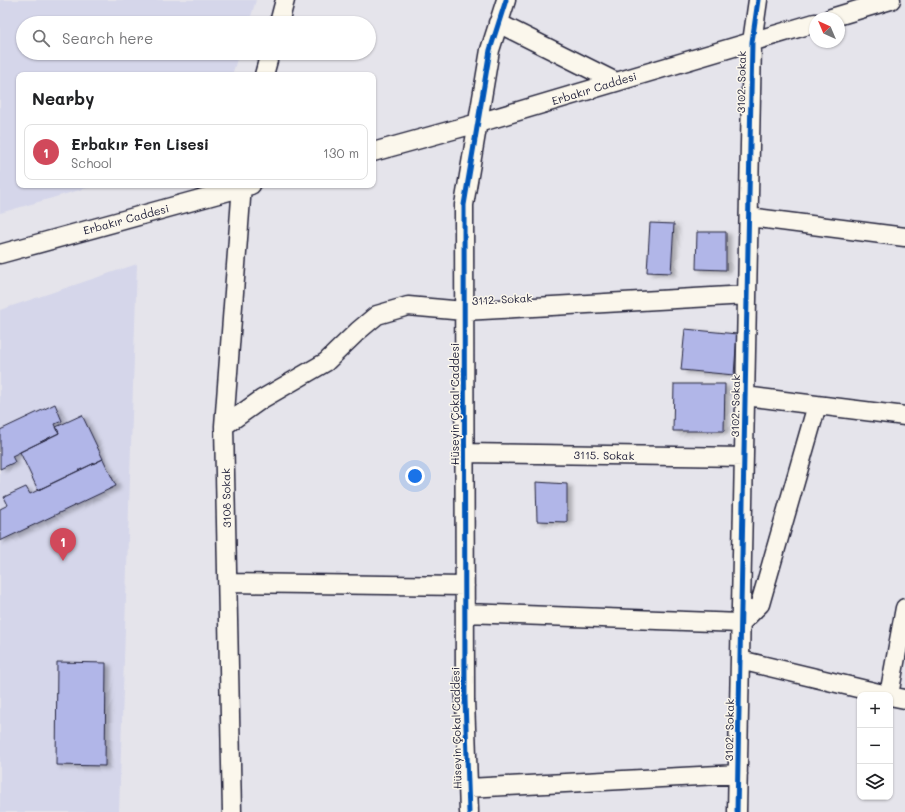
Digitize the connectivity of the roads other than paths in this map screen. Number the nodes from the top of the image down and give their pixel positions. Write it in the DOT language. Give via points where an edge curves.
graph roads {
  1 [pos="285,0"];
  2 [pos="506,0"];
  3 [pos="758,0"];
  4 [pos="891,0"];
  5 [pos="845,14"];
  6 [pos="281,16"];
  7 [pos="498,23"];
  8 [pos="809,25"];
  9 [pos="752,42"];
  10 [pos="268,60"];
  11 [pos="265,72"];
  12 [pos="616,82"];
  13 [pos="478,123"];
  14 [pos="376,151"];
  15 [pos="238,188"];
  16 [pos="245,188"];
  17 [pos="749,217"];
  18 [pos="905,237"];
  19 [pos="0,254"];
  20 [pos="747,295"];
  21 [pos="464,311"];
  22 [pos="745,396"];
  23 [pos="817,405"];
  24 [pos="905,416"];
  25 [pos="224,426"];
  26 [pos="464,453"];
  27 [pos="744,458"];
  28 [pos="228,583"];
  29 [pos="465,586"];
  30 [pos="905,608"];
  31 [pos="465,613"];
  32 [pos="741,623"];
  33 [pos="740,660"];
  34 [pos="876,692"];
  35 [pos="890,692"];
  36 [pos="893,696"];
  37 [pos="905,699"];
  38 [pos="738,774"];
  39 [pos="468,788"];
  40 [pos="232,812"];
  41 [pos="468,812"];
  42 [pos="737,812"];
  1 -- 6 [label="street"];
  2 -- 7 [label="street, Hüseyin Çokal Caddesi"];
  3 -- 9 [label="street, 3102. Sokak"];
  4 -- 5 [label="street"];
  7 -- 12 [label="street"];
  7 -- 13 [label="street, Hüseyin Çokal Caddesi" via="490,50"];
  8 -- 9 [label="street, Erbakır Caddesi"];
  9 -- 12 [label="street, Erbakır Caddesi"];
  9 -- 17 [label="street, 3102. Sokak"];
  10 -- 11 [label="street"];
  12 -- 13 [label="street, Erbakır Caddesi"];
  13 -- 14 [label="street, Erbakır Caddesi"];
  13 -- 21 [label="street, Hüseyin Çokal Caddesi" via="464,205"];
  15 -- 19 [label="street, Erbakır Caddesi"];
  16 -- 25 [label="street, 3108 Sokak"];
  17 -- 18 [label="street"];
  17 -- 20 [label="street, 3102. Sokak"];
  20 -- 21 [label="street, 3112. Sokak"];
  20 -- 22 [label="street, 3102. Sokak"];
  21 -- 25 [label="street, 3112. Sokak" via="408,306 377,315 326,362 262,399"];
  21 -- 26 [label="street, Hüseyin Çokal Caddesi"];
  22 -- 23 [label="street"];
  22 -- 27 [label="street, 3102. Sokak"];
  23 -- 24 [label="street"];
  23 -- 32 [label="street" via="760,604"];
  25 -- 28 [label="street, 3108 Sokak"];
  26 -- 27 [label="street, 3115. Sokak"];
  26 -- 29 [label="street, Hüseyin Çokal Caddesi"];
  27 -- 32 [label="street, 3102. Sokak"];
  28 -- 29 [label="street"];
  28 -- 40 [label="street, 3108 Sokak"];
  29 -- 31 [label="street, Hüseyin Çokal Caddesi"];
  30 -- 35 [label="street"];
  31 -- 32 [label="street"];
  31 -- 39 [label="street, Hüseyin Çokal Caddesi"];
  32 -- 33 [label="street, 3102. Sokak"];
  33 -- 34 [label="street"];
  33 -- 38 [label="street, 3102. Sokak"];
  36 -- 37 [label="street"];
  38 -- 39 [label="street"];
  38 -- 42 [label="street, 3102. Sokak"];
  39 -- 41 [label="street, Hüseyin Çokal Caddesi"];
}
